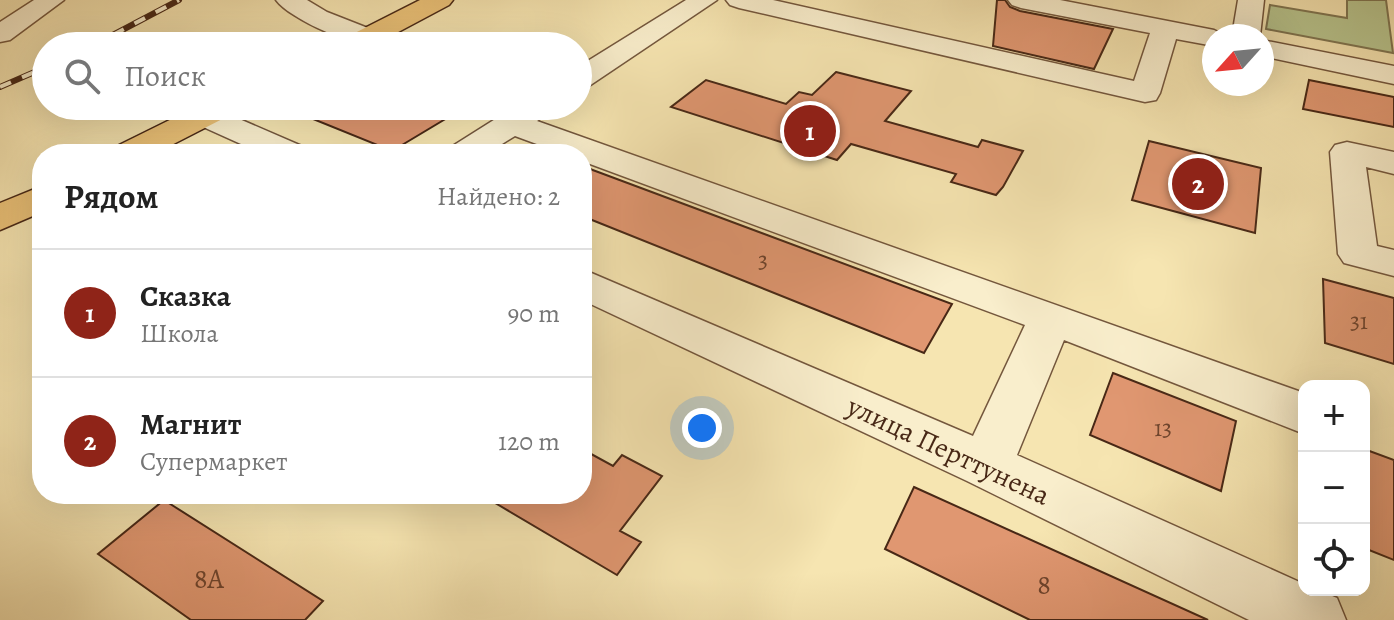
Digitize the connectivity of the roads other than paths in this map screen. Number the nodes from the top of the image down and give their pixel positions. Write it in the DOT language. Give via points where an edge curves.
graph roads {
  1 [pos="51,0"];
  2 [pos="440,0"];
  3 [pos="704,0"];
  4 [pos="739,0"];
  5 [pos="1021,0"];
  6 [pos="1251,0"];
  7 [pos="1068,4"];
  8 [pos="296,6"];
  9 [pos="1248,24"];
  10 [pos="1165,29"];
  11 [pos="342,32"];
  12 [pos="378,32"];
  13 [pos="0,34"];
  14 [pos="1202,36"];
  15 [pos="1274,50"];
  16 [pos="592,71"];
  17 [pos="1394,75"];
  18 [pos="195,120"];
  19 [pos="230,120"];
  20 [pos="516,120"];
  21 [pos="537,120"];
  22 [pos="147,144"];
  23 [pos="274,144"];
  24 [pos="479,144"];
  25 [pos="1394,163"];
  26 [pos="32,202"];
  27 [pos="0,218"];
  28 [pos="1394,263"];
  29 [pos="592,288"];
  30 [pos="1051,318"];
  31 [pos="1298,411"];
  32 [pos="986,465"];
  33 [pos="1297,616"];
  1 -- 13 [label="street"];
  2 -- 12 [label="main road"];
  3 -- 16 [label="street"];
  4 -- 10 [label="street" via="1145,93"];
  5 -- 7 [label="street"];
  6 -- 9 [label="street"];
  7 -- 10 [label="street"];
  8 -- 11 [label="street"];
  10 -- 14 [label="street"];
  15 -- 17 [label="street"];
  18 -- 22 [label="main road"];
  19 -- 23 [label="street"];
  20 -- 24 [label="street"];
  21 -- 30 [label="street"];
  25 -- 28 [label="street" via="1347,152 1358,254"];
  26 -- 27 [label="main road"];
  29 -- 32 [label="street, улица Перттунена"];
  30 -- 31 [label="street"];
  30 -- 32 [label="street"];
  32 -- 33 [label="street, улица Перттунена"];
}
